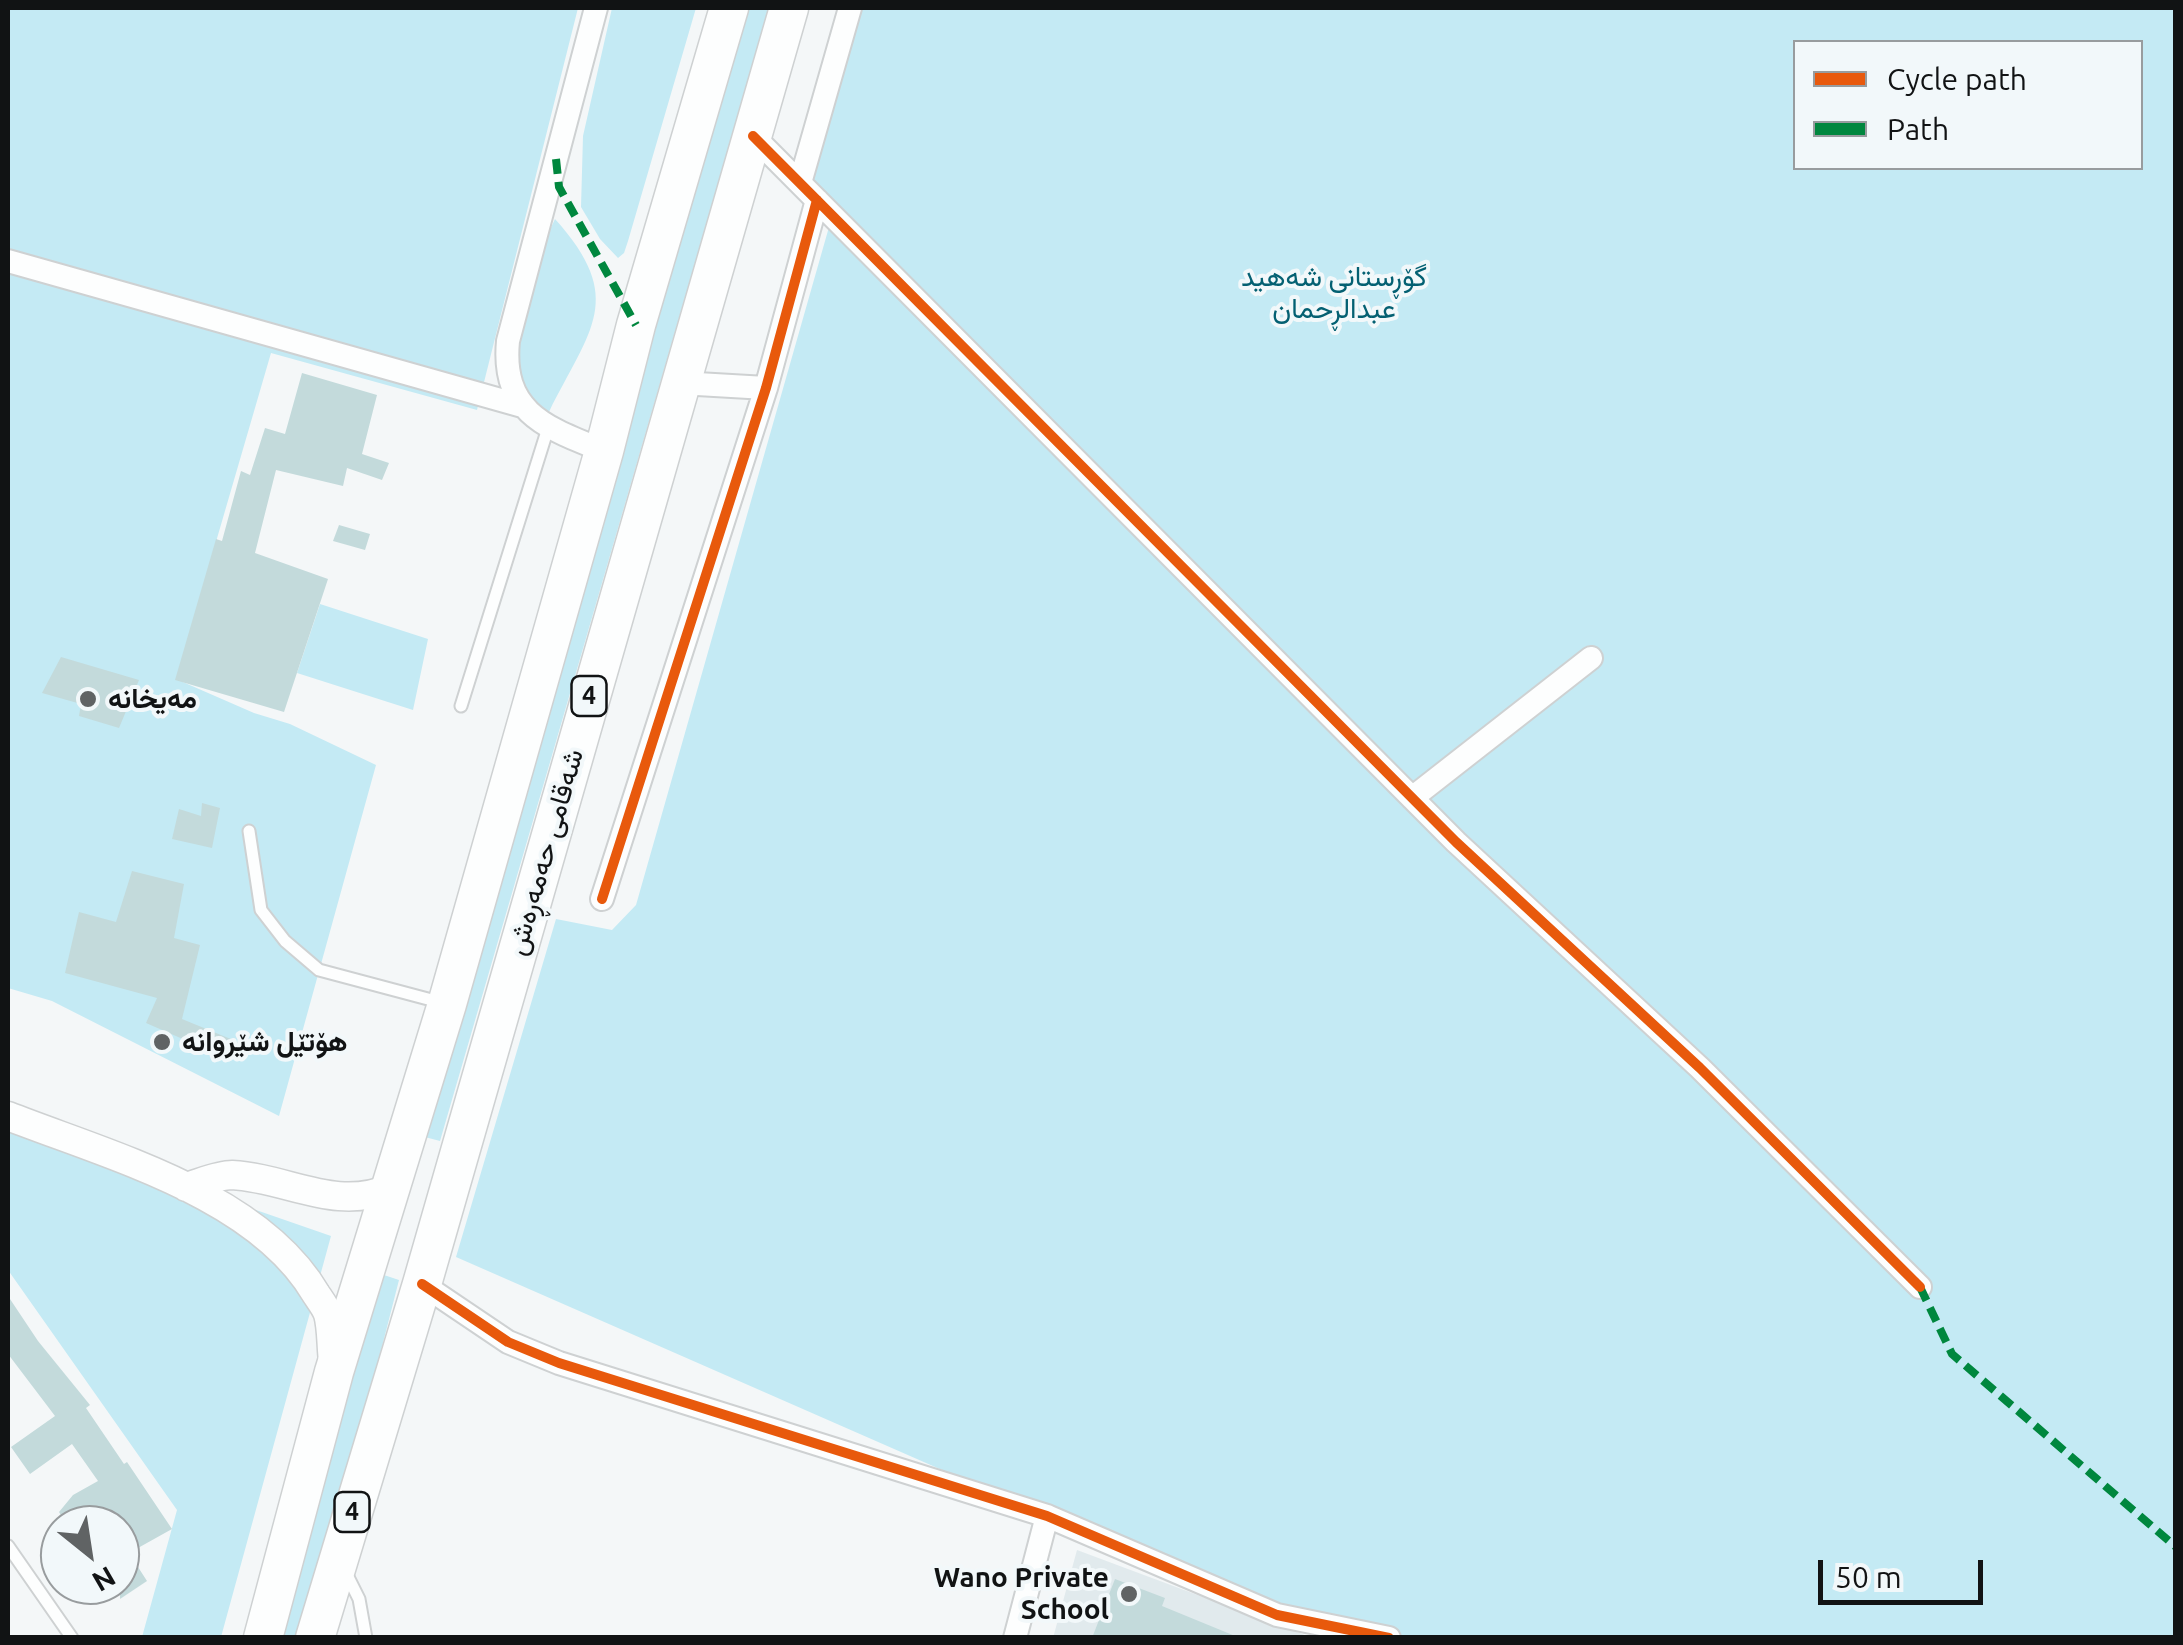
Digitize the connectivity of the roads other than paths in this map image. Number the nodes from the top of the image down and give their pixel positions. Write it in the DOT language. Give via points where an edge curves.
graph roads {
  1 [pos="596,8"];
  2 [pos="729,8"];
  3 [pos="789,8"];
  4 [pos="850,8"];
  5 [pos="753,136"];
  6 [pos="800,183"];
  7 [pos="817,200"];
  8 [pos="8,261"];
  9 [pos="680,384"];
  10 [pos="766,388"];
  11 [pos="522,406"];
  12 [pos="548,428"];
  13 [pos="604,451"];
  14 [pos="1591,658"];
  15 [pos="461,706"];
  16 [pos="1412,798"];
  17 [pos="249,831"];
  18 [pos="602,898"];
  19 [pos="447,1004"];
  20 [pos="8,1116"];
  21 [pos="186,1187"];
  22 [pos="391,1188"];
  23 [pos="422,1284"];
  24 [pos="1920,1287"];
  25 [pos="334,1372"];
  26 [pos="1047,1516"];
  27 [pos="8,1546"];
  28 [pos="338,1559"];
  29 [pos="72,1638"];
  30 [pos="262,1638"];
  31 [pos="314,1638"];
  32 [pos="366,1638"];
  33 [pos="1015,1638"];
  34 [pos="1388,1638"];
  1 -- 11 [label="street" via="508,341 508,375"];
  2 -- 13 [label="highway, شەقامی حەمەڕەش / 4"];
  3 -- 5 [label="highway, شەقامی حەمەڕەش / 4"];
  4 -- 6 [label="street"];
  5 -- 6 [label="street"];
  5 -- 9 [label="highway, شەقامی حەمەڕەش / 4"];
  6 -- 7 [label="street"];
  7 -- 10 [label="street"];
  7 -- 16 [label="street"];
  8 -- 11 [label="street"];
  9 -- 10 [label="street"];
  9 -- 23 [label="highway, شەقامی حەمەڕەش / 4"];
  10 -- 18 [label="street"];
  11 -- 12 [label="street"];
  12 -- 13 [label="street"];
  12 -- 15 [label="lane"];
  13 -- 19 [label="highway, شەقامی حەمەڕەش / 4"];
  14 -- 16 [label="street"];
  16 -- 24 [label="street" via="1700,1068"];
  17 -- 19 [label="lane" via="261,910 318,970"];
  19 -- 22 [label="highway, شەقامی حەمەڕەش / 4"];
  20 -- 21 [label="street"];
  21 -- 22 [label="street" via="228,1175 330,1197 370,1197"];
  21 -- 25 [label="street" via="242,1216 304,1274 328,1314"];
  22 -- 25 [label="highway, شەقامی حەمەڕەش / 4"];
  23 -- 26 [label="street" via="508,1342 560,1363"];
  23 -- 28 [label="highway, شەقامی حەمەڕەش / 4"];
  25 -- 30 [label="highway, شەقامی حەمەڕەش / 4"];
  26 -- 33 [label="street"];
  26 -- 34 [label="street" via="1276,1614"];
  27 -- 29 [label="lane"];
  28 -- 31 [label="highway, شەقامی حەمەڕەش / 4"];
  28 -- 32 [label="lane" via="359,1599"];
}
